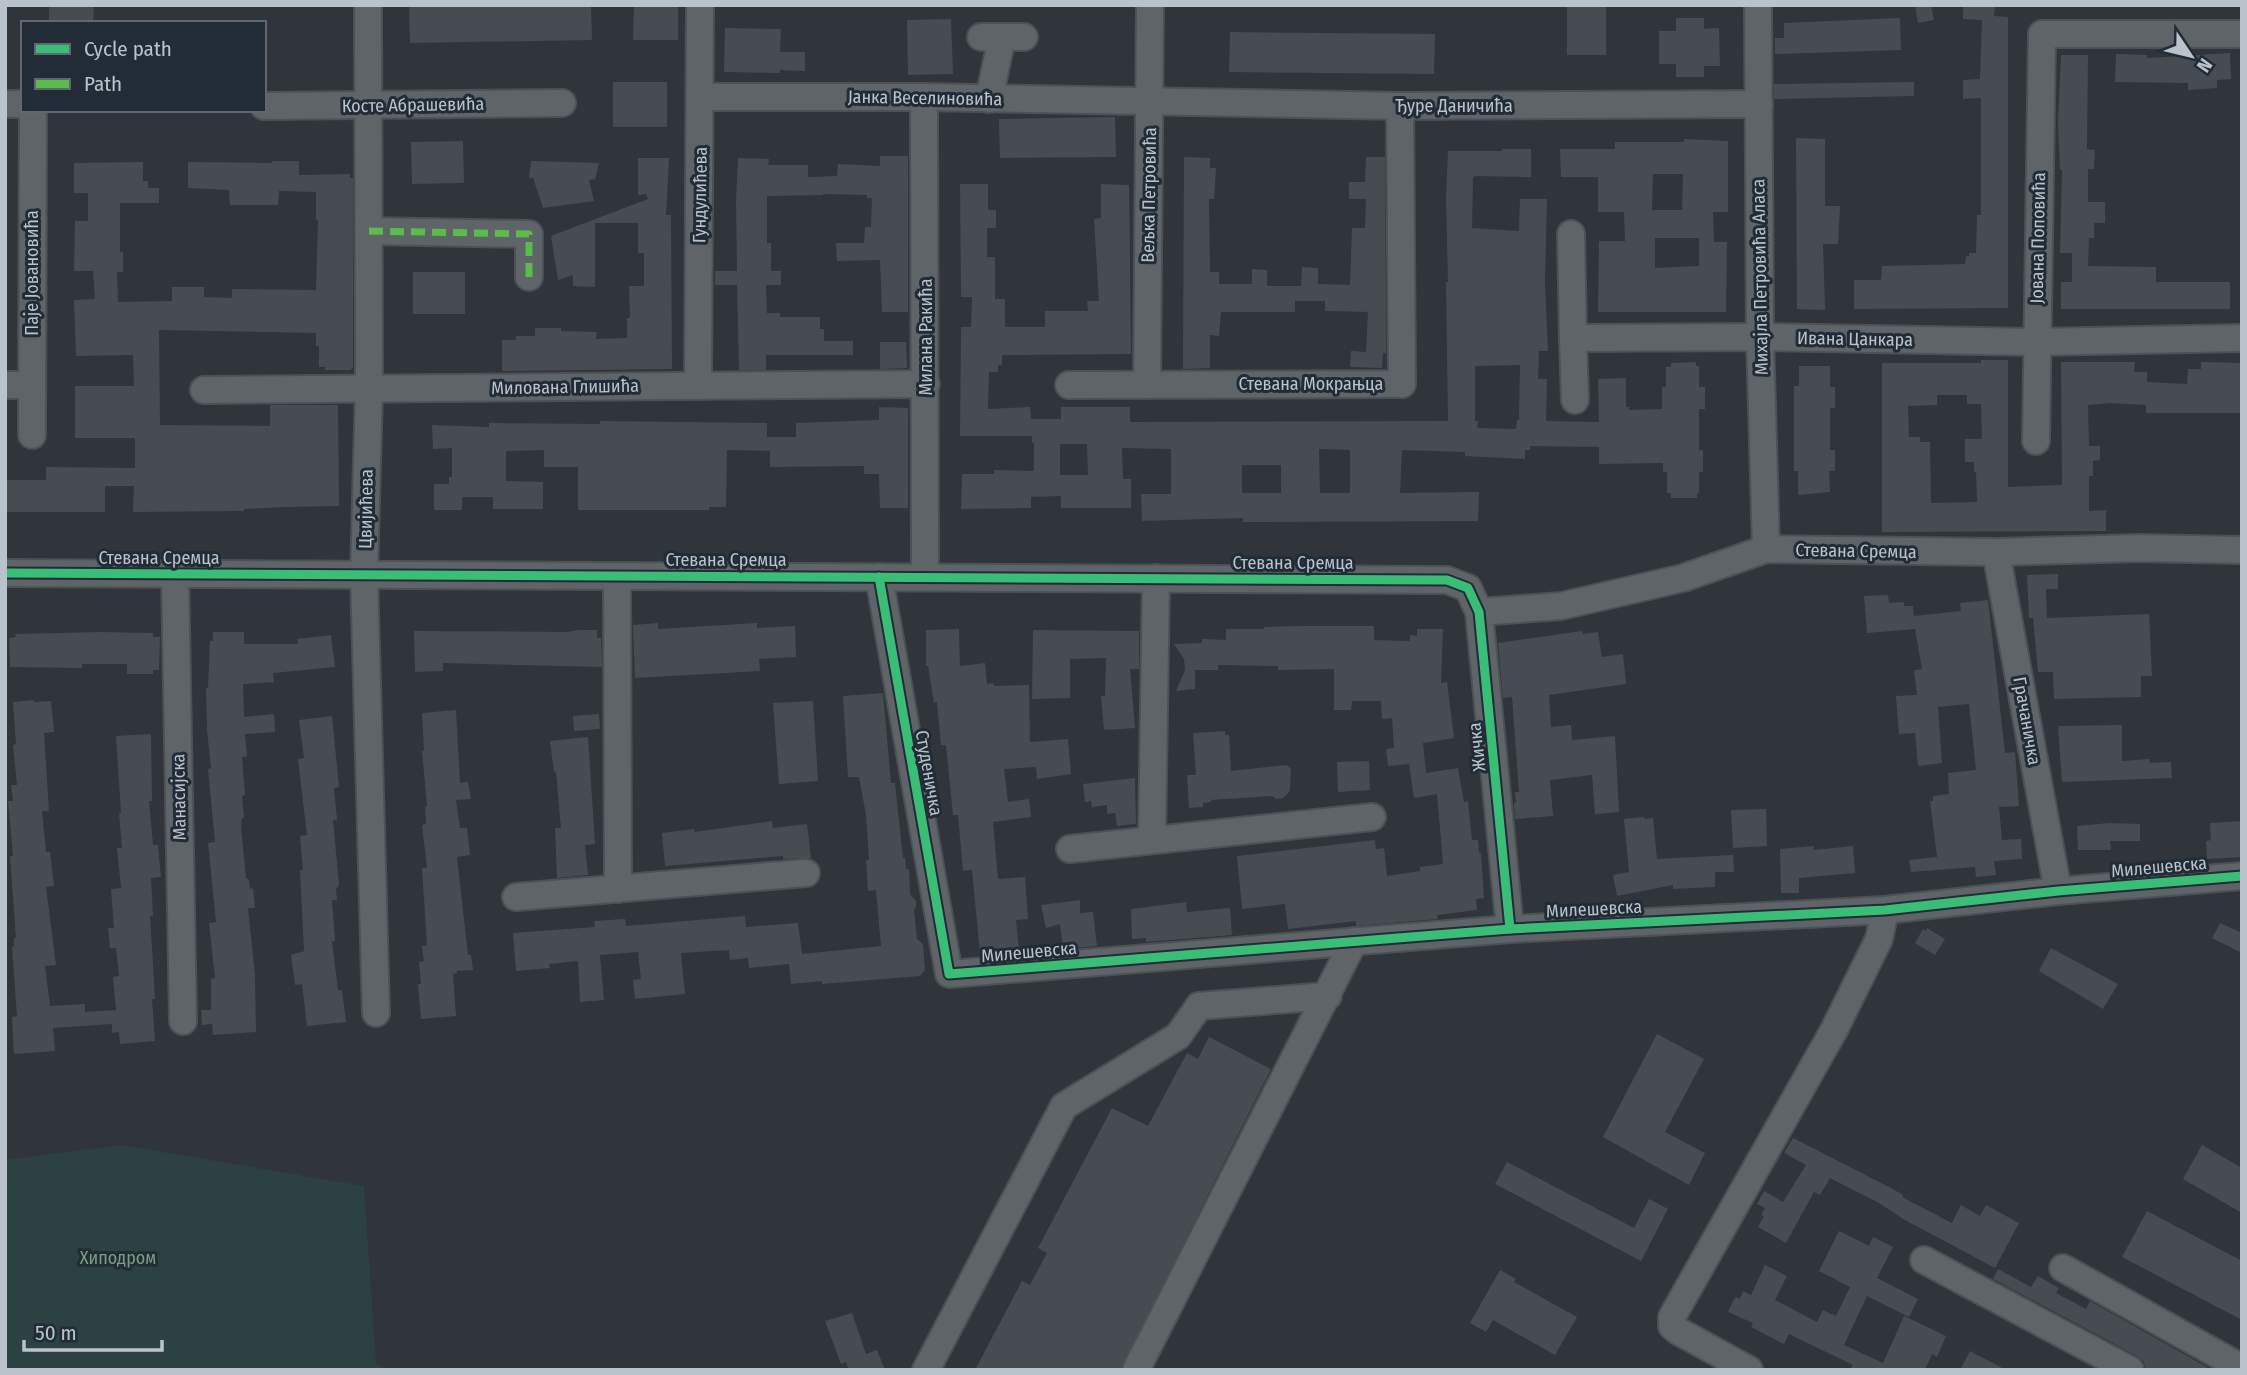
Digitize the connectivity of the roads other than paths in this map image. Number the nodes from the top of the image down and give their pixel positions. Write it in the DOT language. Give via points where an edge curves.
graph roads {
  1 [pos="368,5"];
  2 [pos="700,5"];
  3 [pos="1150,5"];
  4 [pos="1758,5"];
  5 [pos="2242,34"];
  6 [pos="1002,37"];
  7 [pos="701,97"];
  8 [pos="924,97"];
  9 [pos="989,99"];
  10 [pos="1150,102"];
  11 [pos="562,103"];
  12 [pos="1759,104"];
  13 [pos="266,106"];
  14 [pos="369,106"];
  15 [pos="1400,106"];
  16 [pos="33,112"];
  17 [pos="369,231"];
  18 [pos="1571,234"];
  19 [pos="529,277"];
  20 [pos="1760,337"];
  21 [pos="1573,338"];
  22 [pos="2242,338"];
  23 [pos="2036,342"];
  24 [pos="32,384"];
  25 [pos="926,384"];
  26 [pos="5,385"];
  27 [pos="698,385"];
  28 [pos="1069,385"];
  29 [pos="1147,385"];
  30 [pos="369,388"];
  31 [pos="204,390"];
  32 [pos="1575,400"];
  33 [pos="32,435"];
  34 [pos="2036,441"];
  35 [pos="1766,549"];
  36 [pos="2242,550"];
  37 [pos="1996,552"];
  38 [pos="5,573"];
  39 [pos="175,573"];
  40 [pos="364,574"];
  41 [pos="617,576"];
  42 [pos="879,577"];
  43 [pos="925,577"];
  44 [pos="1156,578"];
  45 [pos="1479,612"];
  46 [pos="1372,817"];
  47 [pos="1152,839"];
  48 [pos="1070,849"];
  49 [pos="806,873"];
  50 [pos="2242,876"];
  51 [pos="618,889"];
  52 [pos="2058,891"];
  53 [pos="516,897"];
  54 [pos="1885,910"];
  55 [pos="1510,929"];
  56 [pos="1354,941"];
  57 [pos="949,974"];
  58 [pos="1328,996"];
  59 [pos="376,1013"];
  60 [pos="183,1021"];
  61 [pos="1924,1260"];
  62 [pos="2063,1268"];
  63 [pos="2242,1368"];
  64 [pos="926,1370"];
  65 [pos="1136,1370"];
  66 [pos="1749,1370"];
  67 [pos="2130,1370"];
  1 -- 14 [label="street, Цвијићева"];
  2 -- 7 [label="street, Гундулићева"];
  3 -- 10 [label="street, Вељка Петровића"];
  4 -- 12 [label="street, Михајла Петровића Аласа"];
  5 -- 23 [label="street, Јована Поповића" via="2042,34"];
  6 -- 9 [label="street"];
  7 -- 8 [label="street, Јанка Веселиновића"];
  7 -- 27 [label="street, Гундулићева"];
  8 -- 9 [label="street, Јанка Веселиновића"];
  8 -- 25 [label="street, Милана Ракића"];
  9 -- 10 [label="street, Јанка Веселиновића"];
  10 -- 15 [label="street, Ђуре Даничића"];
  10 -- 29 [label="street, Вељка Петровића"];
  11 -- 14 [label="street, Косте Абрашевића"];
  12 -- 15 [label="street, Ђуре Даничића"];
  12 -- 20 [label="street, Михајла Петровића Аласа"];
  13 -- 14 [label="street, Косте Абрашевића"];
  14 -- 17 [label="street, Цвијићева"];
  15 -- 29 [label="street, Стевана Мокрањца" via="1402,384"];
  16 -- 24 [label="street, Паје Јовановића"];
  17 -- 19 [label="street" via="529,234"];
  17 -- 30 [label="street, Цвијићева"];
  18 -- 21 [label="street"];
  20 -- 21 [label="street, Ивана Цанкара"];
  20 -- 23 [label="street, Ивана Цанкара"];
  20 -- 35 [label="street, Михајла Петровића Аласа"];
  21 -- 32 [label="street"];
  22 -- 23 [label="street, Ивана Цанкара"];
  23 -- 34 [label="street, Јована Поповића"];
  24 -- 26 [label="street"];
  24 -- 33 [label="street, Паје Јовановића"];
  25 -- 27 [label="street, Милована Глишића"];
  25 -- 43 [label="street, Милана Ракића"];
  27 -- 30 [label="street, Милована Глишића"];
  28 -- 29 [label="street, Стевана Мокрањца"];
  30 -- 31 [label="street, Милована Глишића"];
  30 -- 40 [label="street, Цвијићева"];
  35 -- 37 [label="street, Стевана Сремца"];
  35 -- 45 [label="street, Стевана Сремца" via="1682,578 1561,606"];
  36 -- 37 [label="street, Стевана Сремца"];
  37 -- 52 [label="street, Грачаничка"];
  38 -- 39 [label="street, Стевана Сремца"];
  39 -- 40 [label="street, Стевана Сремца"];
  39 -- 60 [label="street, Манасијска"];
  40 -- 41 [label="street, Стевана Сремца"];
  40 -- 59 [label="street, Цвијићева"];
  41 -- 42 [label="street, Стевана Сремца"];
  41 -- 51 [label="street"];
  42 -- 43 [label="street, Стевана Сремца"];
  42 -- 57 [label="street, Студеничка"];
  43 -- 44 [label="street, Стевана Сремца"];
  44 -- 45 [label="street, Стевана Сремца" via="1447,580 1468,589"];
  44 -- 47 [label="street"];
  45 -- 55 [label="street, Жичка"];
  46 -- 47 [label="street"];
  47 -- 48 [label="street"];
  49 -- 51 [label="street"];
  50 -- 52 [label="street, Милешевска"];
  51 -- 53 [label="street"];
  52 -- 54 [label="street, Милешевска"];
  54 -- 55 [label="street, Милешевска"];
  54 -- 66 [label="street" via="1879,939 1834,1030 1672,1317 1672,1326"];
  55 -- 56 [label="street, Милешевска"];
  56 -- 57 [label="street, Милешевска"];
  56 -- 58 [label="street"];
  58 -- 64 [label="street" via="1199,1006 1178,1036 1064,1105"];
  58 -- 65 [label="street"];
  61 -- 67 [label="street"];
  62 -- 63 [label="street"];
}
